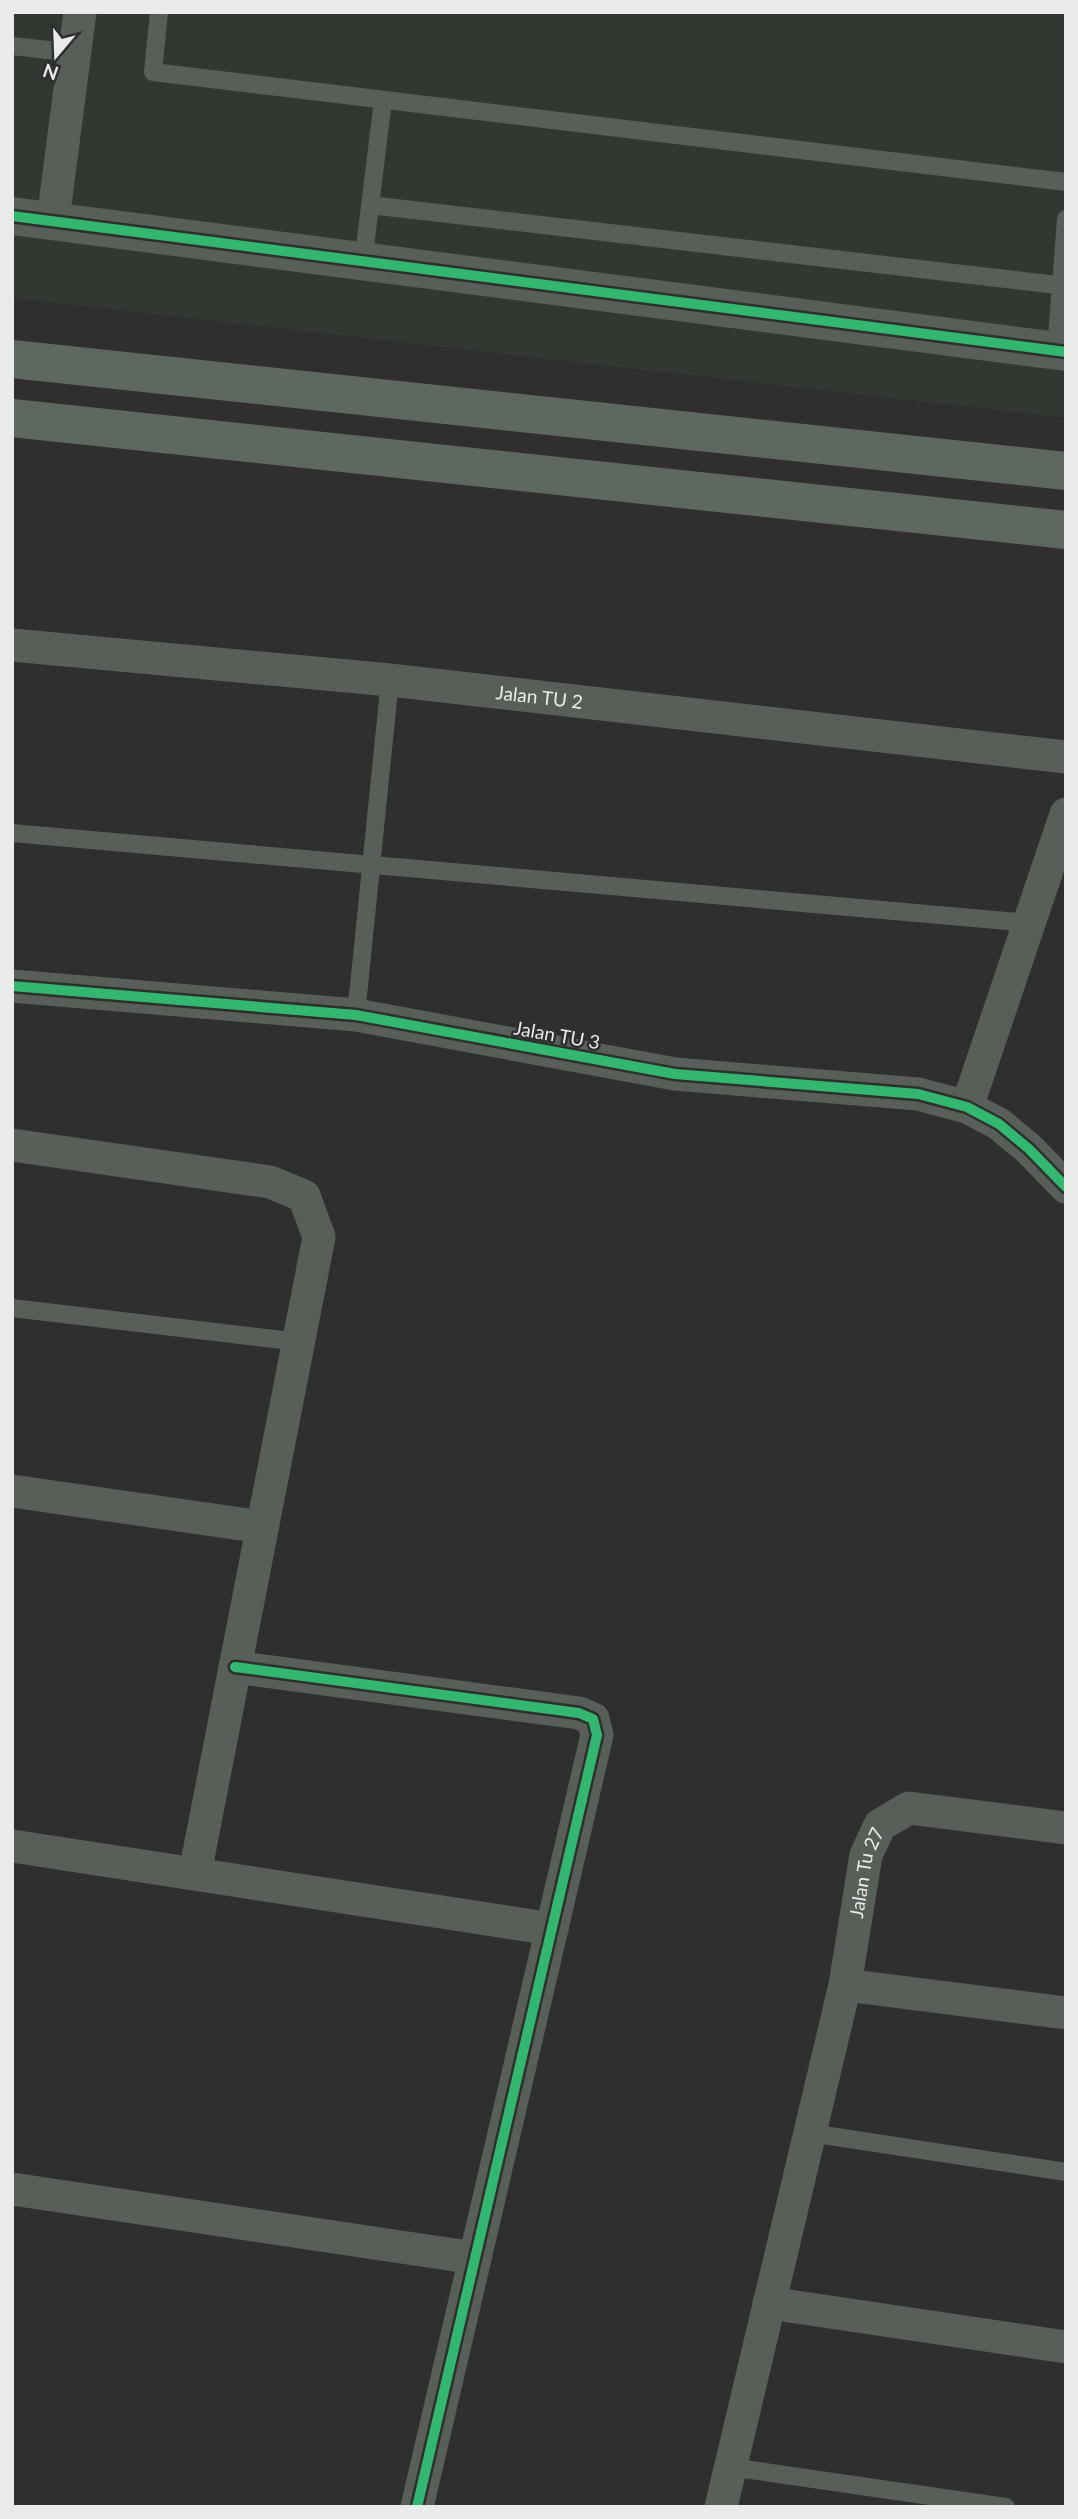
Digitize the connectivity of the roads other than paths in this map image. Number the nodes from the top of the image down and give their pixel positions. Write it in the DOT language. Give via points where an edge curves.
graph roads {
  1 [pos="80,12"];
  2 [pos="159,12"];
  3 [pos="12,46"];
  4 [pos="75,53"];
  5 [pos="383,100"];
  6 [pos="1066,182"];
  7 [pos="370,205"];
  8 [pos="12,216"];
  9 [pos="1066,219"];
  10 [pos="53,220"];
  11 [pos="363,263"];
  12 [pos="1063,286"];
  13 [pos="1061,351"];
  14 [pos="12,359"];
  15 [pos="12,418"];
  16 [pos="1066,471"];
  17 [pos="1066,530"];
  18 [pos="12,645"];
  19 [pos="390,680"];
  20 [pos="1066,757"];
  21 [pos="1066,814"];
  22 [pos="12,833"];
  23 [pos="371,864"];
  24 [pos="1029,923"];
  25 [pos="12,986"];
  26 [pos="356,1015"];
  27 [pos="967,1107"];
  28 [pos="12,1145"];
  29 [pos="1066,1187"];
  30 [pos="12,1308"];
  31 [pos="299,1342"];
  32 [pos="12,1491"];
  33 [pos="262,1527"];
  34 [pos="235,1667"];
  35 [pos="1066,1828"];
  36 [pos="12,1846"];
  37 [pos="195,1873"];
  38 [pos="552,1929"];
  39 [pos="845,1985"];
  40 [pos="1066,2013"];
  41 [pos="810,2133"];
  42 [pos="1066,2172"];
  43 [pos="12,2189"];
  44 [pos="475,2258"];
  45 [pos="769,2303"];
  46 [pos="1066,2347"];
  47 [pos="730,2466"];
  48 [pos="417,2507"];
  49 [pos="721,2507"];
  50 [pos="1006,2507"];
  1 -- 4 [label="street"];
  2 -- 5 [label="lane" via="153,72"];
  3 -- 4 [label="lane"];
  4 -- 10 [label="street"];
  5 -- 6 [label="lane"];
  5 -- 7 [label="lane"];
  7 -- 11 [label="lane"];
  7 -- 12 [label="lane"];
  8 -- 10 [label="street"];
  9 -- 12 [label="lane"];
  10 -- 11 [label="street"];
  11 -- 13 [label="street"];
  12 -- 13 [label="lane"];
  14 -- 16 [label="main road"];
  15 -- 17 [label="main road"];
  18 -- 19 [label="street, Jalan TU 2"];
  19 -- 20 [label="street, Jalan TU 2"];
  19 -- 23 [label="lane"];
  21 -- 24 [label="street"];
  22 -- 23 [label="lane"];
  23 -- 24 [label="lane"];
  23 -- 26 [label="lane"];
  24 -- 27 [label="street"];
  25 -- 26 [label="street, Jalan TU 3"];
  26 -- 27 [label="street, Jalan TU 3" via="675,1074 918,1094"];
  27 -- 29 [label="street, Jalan TU 3" via="999,1124"];
  28 -- 31 [label="street" via="270,1182 304,1196 319,1237"];
  30 -- 31 [label="lane"];
  31 -- 33 [label="street"];
  32 -- 33 [label="street"];
  33 -- 34 [label="street"];
  34 -- 37 [label="street"];
  34 -- 38 [label="street" via="579,1713 593,1719 597,1735"];
  35 -- 39 [label="street, Jalan Tu 27" via="909,1808 880,1825 866,1856"];
  36 -- 37 [label="street"];
  37 -- 38 [label="street"];
  38 -- 44 [label="street"];
  39 -- 40 [label="street"];
  39 -- 41 [label="street, Jalan Tu 27"];
  41 -- 42 [label="lane"];
  41 -- 45 [label="street, Jalan Tu 27"];
  43 -- 44 [label="street"];
  44 -- 48 [label="street"];
  45 -- 46 [label="street"];
  45 -- 47 [label="street, Jalan Tu 27"];
  47 -- 49 [label="street, Jalan Tu 27"];
  47 -- 50 [label="lane"];
}
